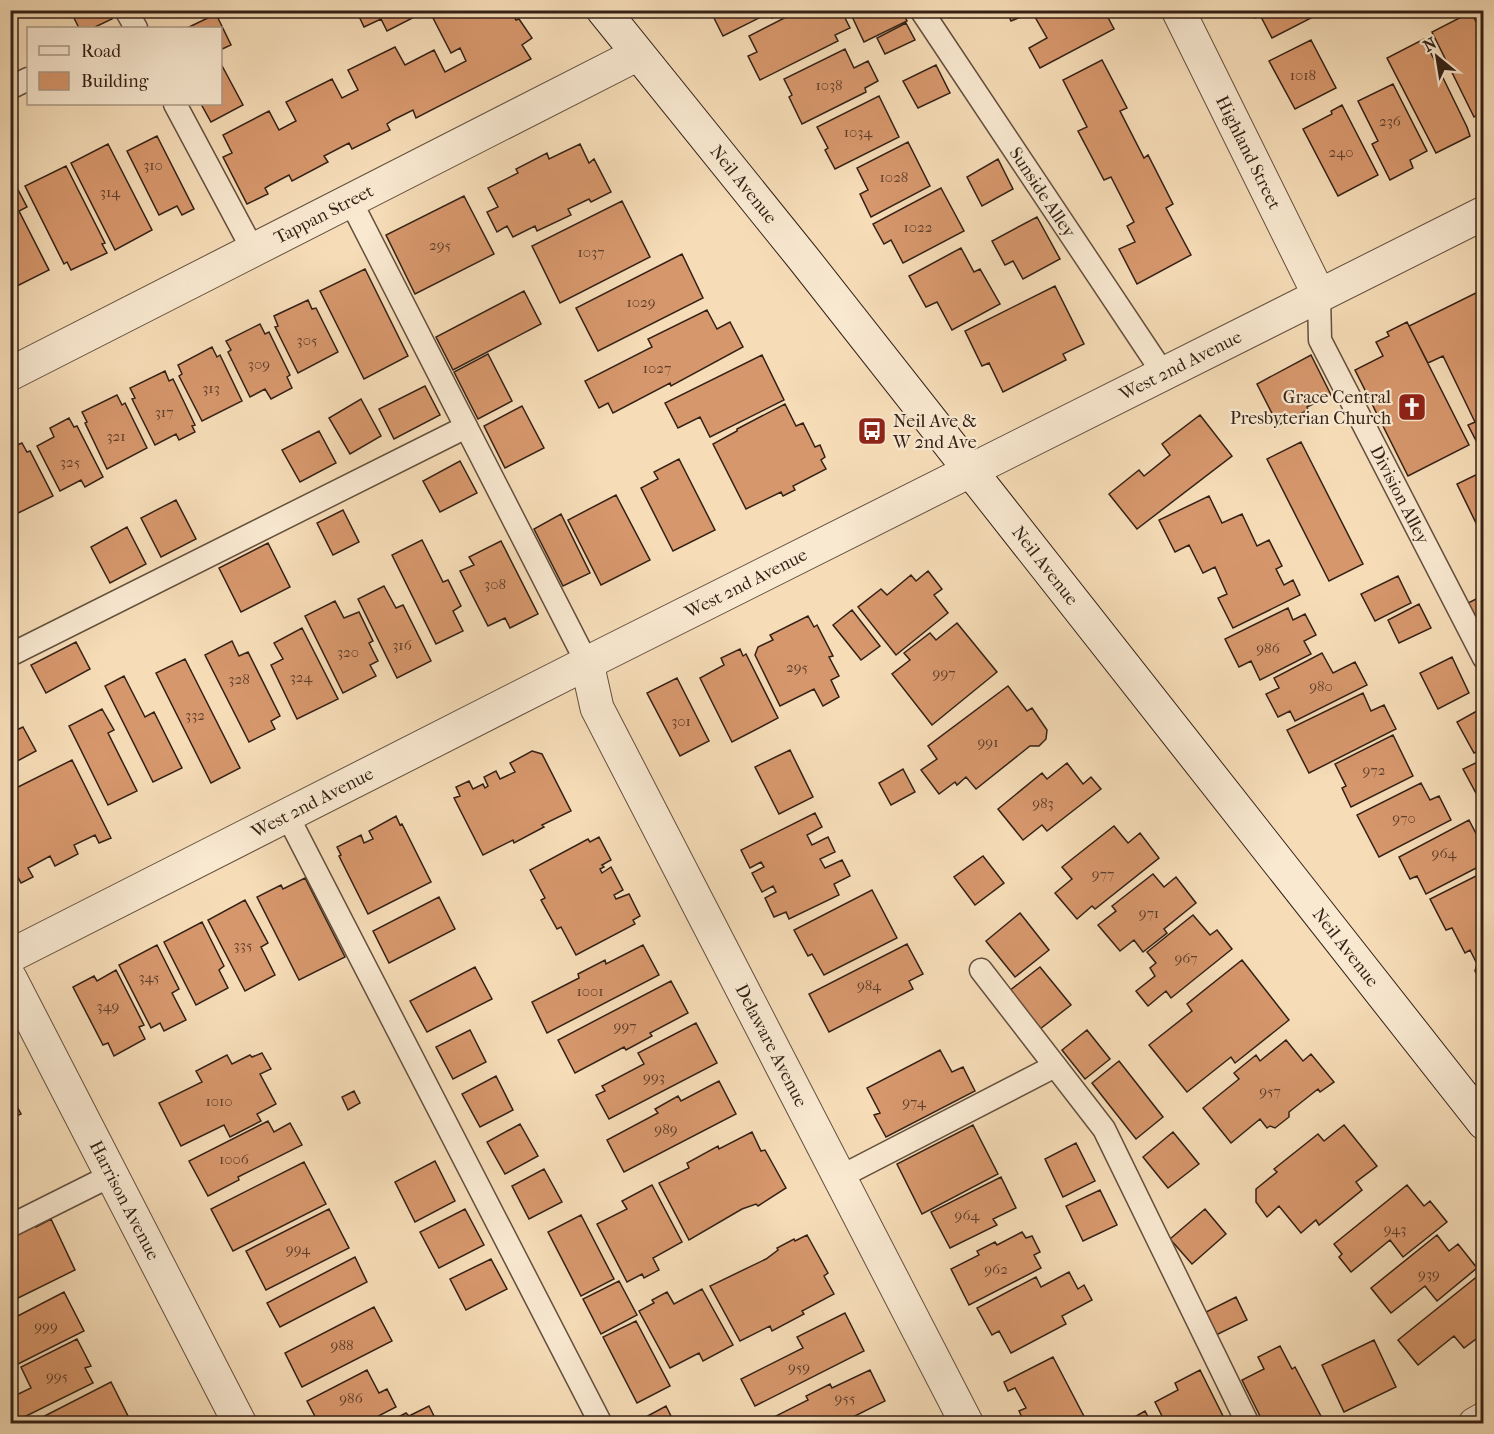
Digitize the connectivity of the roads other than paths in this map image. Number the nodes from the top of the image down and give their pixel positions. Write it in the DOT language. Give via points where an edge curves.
graph roads {
  1 [pos="603,10"];
  2 [pos="921,10"];
  3 [pos="1178,10"];
  4 [pos="638,54"];
  5 [pos="27,80"];
  6 [pos="10,88"];
  7 [pos="176,105"];
  8 [pos="350,200"];
  9 [pos="1484,213"];
  10 [pos="253,250"];
  11 [pos="1319,295"];
  12 [pos="1163,373"];
  13 [pos="10,374"];
  14 [pos="466,427"];
  15 [pos="970,471"];
  16 [pos="10,655"];
  17 [pos="1484,658"];
  18 [pos="587,663"];
  19 [pos="287,815"];
  20 [pos="10,956"];
  21 [pos="981,970"];
  22 [pos="10,978"];
  23 [pos="1055,1066"];
  24 [pos="1484,1123"];
  25 [pos="112,1175"];
  26 [pos="840,1177"];
  27 [pos="10,1226"];
  28 [pos="1484,1419"];
  29 [pos="240,1424"];
  30 [pos="602,1424"];
  31 [pos="967,1424"];
  32 [pos="1248,1424"];
  33 [pos="1475,1424"];
  1 -- 4 [label="street, Neil Avenue"];
  2 -- 12 [label="lane, Sunside Alley"];
  3 -- 11 [label="street, Highland Street"];
  4 -- 8 [label="street, Tappan Street"];
  4 -- 15 [label="street, Neil Avenue"];
  5 -- 6 [label="lane"];
  7 -- 10 [label="lane"];
  8 -- 10 [label="street, Tappan Street"];
  8 -- 14 [label="lane"];
  9 -- 11 [label="street, West 2nd Avenue"];
  10 -- 13 [label="street, Tappan Street"];
  11 -- 12 [label="street, West 2nd Avenue"];
  11 -- 17 [label="lane, Division Alley" via="1320,340"];
  12 -- 15 [label="street, West 2nd Avenue"];
  14 -- 16 [label="lane"];
  14 -- 18 [label="lane"];
  15 -- 18 [label="street, West 2nd Avenue"];
  15 -- 24 [label="street, Neil Avenue"];
  18 -- 19 [label="street, West 2nd Avenue"];
  18 -- 26 [label="street, Delaware Avenue" via="597,708"];
  19 -- 20 [label="street, West 2nd Avenue"];
  19 -- 30 [label="lane"];
  21 -- 23 [label="lane"];
  22 -- 25 [label="street, Harrison Avenue"];
  23 -- 26 [label="lane"];
  23 -- 32 [label="lane" via="1104,1129"];
  25 -- 27 [label="lane"];
  25 -- 29 [label="street, Harrison Avenue"];
  26 -- 31 [label="street, Delaware Avenue"];
  28 -- 33 [label="street"];
}
